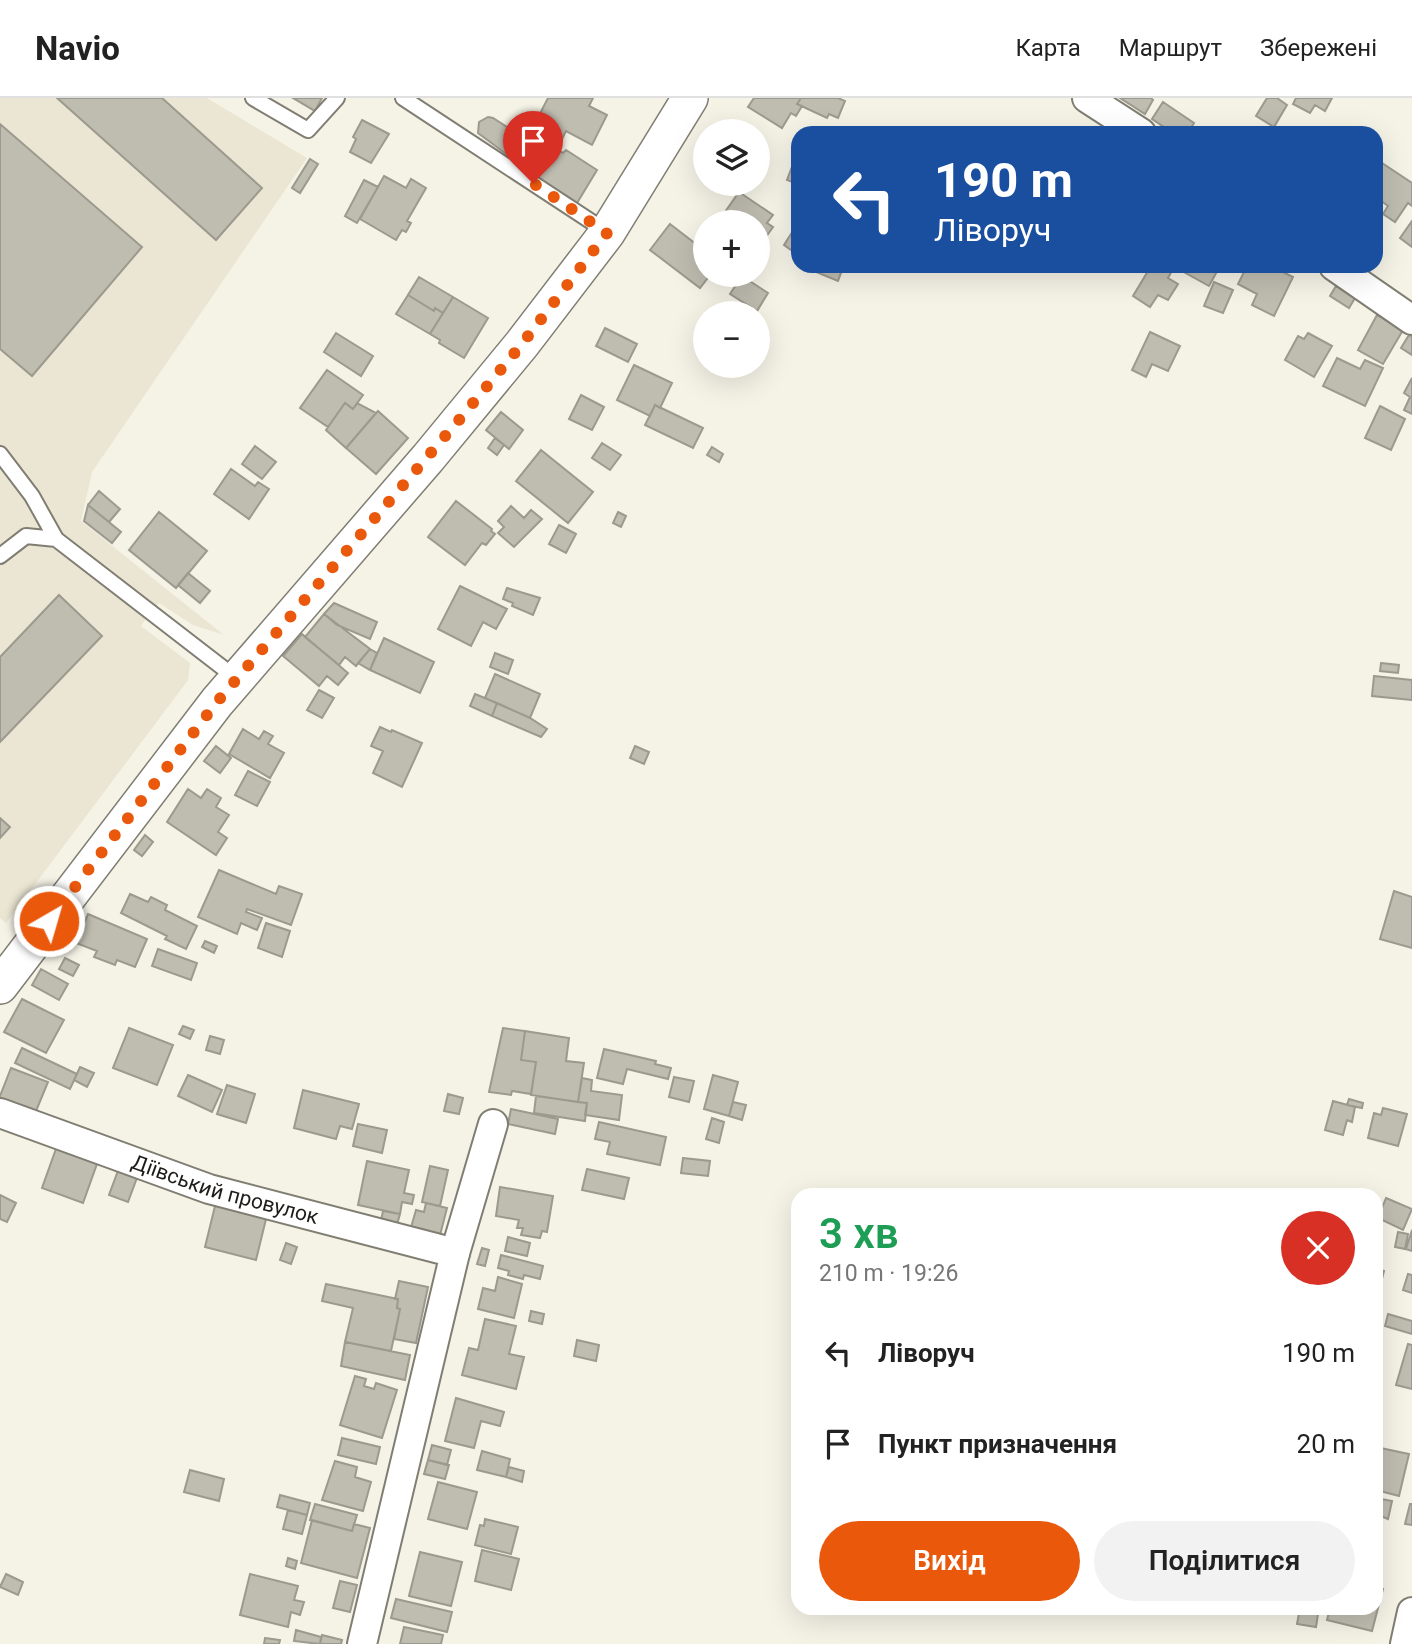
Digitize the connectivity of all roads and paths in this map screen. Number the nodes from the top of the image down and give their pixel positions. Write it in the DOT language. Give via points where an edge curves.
graph roads {
  1 [pos="253,98"];
  2 [pos="337,98"];
  3 [pos="403,98"];
  4 [pos="690,98"];
  5 [pos="1087,98"];
  6 [pos="1130,126"];
  7 [pos="607,233"];
  8 [pos="1344,273"];
  9 [pos="1412,320"];
  10 [pos="0,454"];
  11 [pos="17,477"];
  12 [pos="0,480"];
  13 [pos="57,539"];
  14 [pos="0,556"];
  15 [pos="236,678"];
  16 [pos="0,986"];
  17 [pos="0,1113"];
  18 [pos="493,1124"];
  19 [pos="455,1253"];
  20 [pos="1412,1612"];
  21 [pos="362,1644"];
  22 [pos="1405,1644"];
  1 -- 2 [label="lane" via="308,130"];
  3 -- 7 [label="lane"];
  4 -- 7 [label="street"];
  5 -- 6 [label="street"];
  7 -- 15 [label="street" via="445,437"];
  8 -- 9 [label="street"];
  10 -- 11 [label="lane"];
  11 -- 12 [label="lane"];
  11 -- 13 [label="lane"];
  13 -- 14 [label="lane" via="26,536"];
  13 -- 15 [label="lane"];
  15 -- 16 [label="street"];
  17 -- 19 [label="street, Діївський провулок" via="209,1189"];
  18 -- 19 [label="street"];
  19 -- 21 [label="street"];
  20 -- 22 [label="street"];
}
